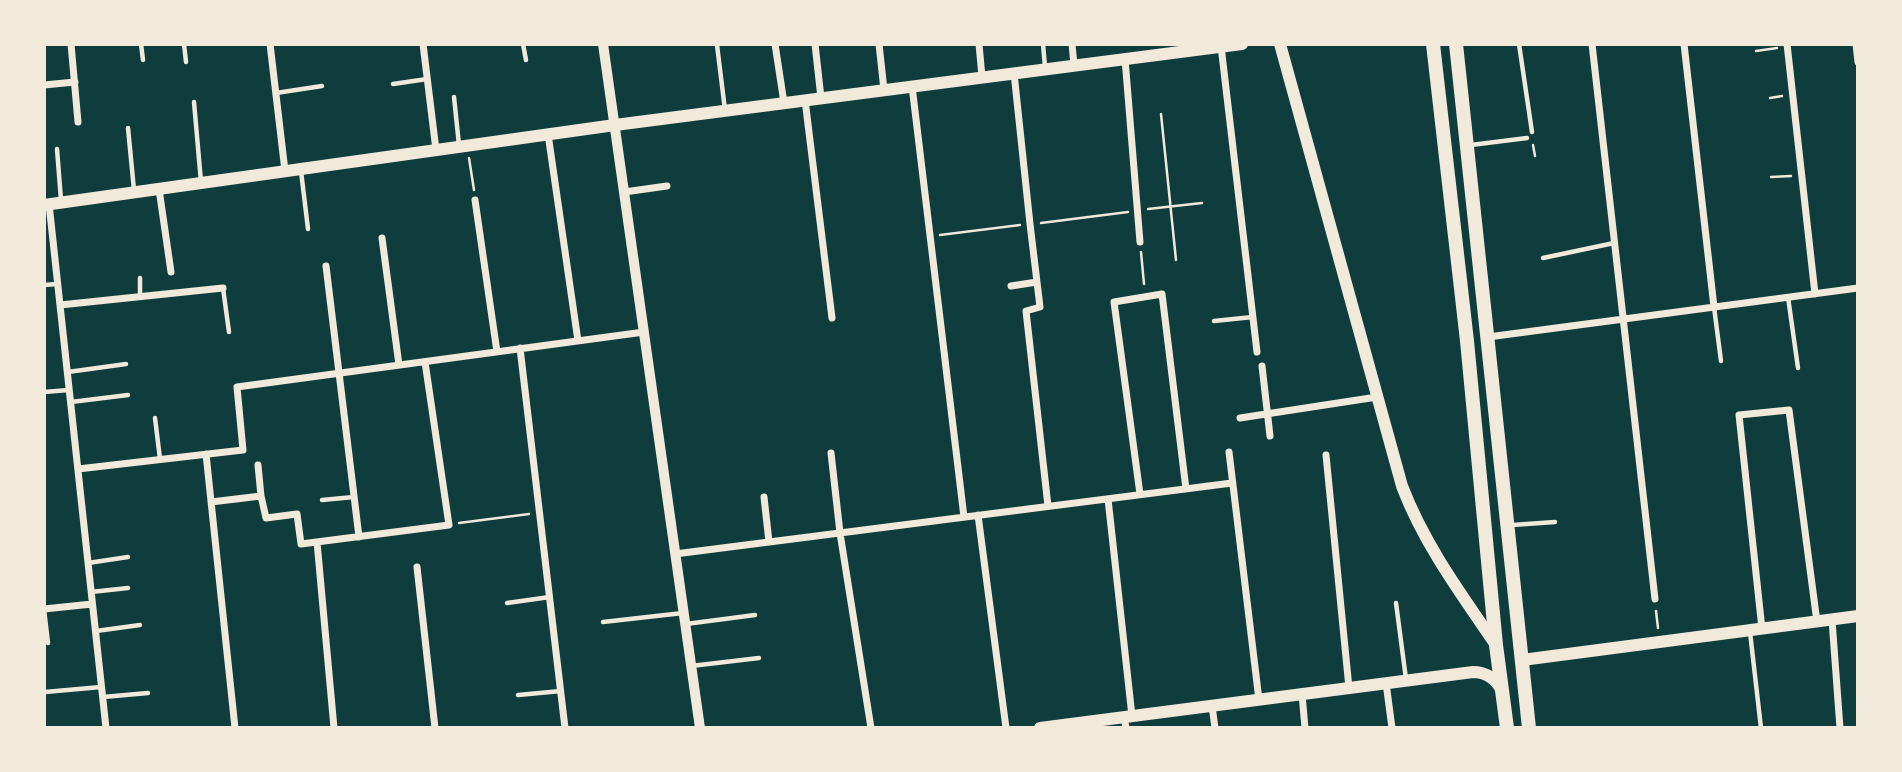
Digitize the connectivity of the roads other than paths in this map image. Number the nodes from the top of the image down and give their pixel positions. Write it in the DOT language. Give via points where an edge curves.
graph roads {
  1 [pos="71,44"];
  2 [pos="141,44"];
  3 [pos="184,44"];
  4 [pos="270,44"];
  5 [pos="423,44"];
  6 [pos="523,44"];
  7 [pos="603,44"];
  8 [pos="775,44"];
  9 [pos="815,44"];
  10 [pos="879,44"];
  11 [pos="979,44"];
  12 [pos="1043,44"];
  13 [pos="1072,44"];
  14 [pos="1242,44"];
  15 [pos="1280,44"];
  16 [pos="1433,44"];
  17 [pos="1456,44"];
  18 [pos="1519,44"];
  19 [pos="1592,44"];
  20 [pos="1684,44"];
  21 [pos="1856,44"];
  22 [pos="717,45"];
  23 [pos="1787,45"];
  24 [pos="1221,46"];
  25 [pos="1171,48"];
  26 [pos="1125,59"];
  27 [pos="143,60"];
  28 [pos="526,60"];
  29 [pos="186,62"];
  30 [pos="1858,62"];
  31 [pos="1074,65"];
  32 [pos="1045,69"];
  33 [pos="1014,73"];
  34 [pos="982,77"];
  35 [pos="427,79"];
  36 [pos="75,82"];
  37 [pos="393,84"];
  38 [pos="44,85"];
  39 [pos="322,86"];
  40 [pos="912,86"];
  41 [pos="884,90"];
  42 [pos="276,93"];
  43 [pos="454,97"];
  44 [pos="821,98"];
  45 [pos="805,100"];
  46 [pos="194,103"];
  47 [pos="784,103"];
  48 [pos="725,110"];
  49 [pos="79,122"];
  50 [pos="615,124"];
  51 [pos="128,128"];
  52 [pos="1532,132"];
  53 [pos="548,134"];
  54 [pos="1527,138"];
  55 [pos="464,146"];
  56 [pos="1467,146"];
  57 [pos="57,149"];
  58 [pos="436,150"];
  59 [pos="300,169"];
  60 [pos="285,171"];
  61 [pos="201,183"];
  62 [pos="667,186"];
  63 [pos="159,189"];
  64 [pos="134,192"];
  65 [pos="624,192"];
  66 [pos="475,200"];
  67 [pos="51,204"];
  68 [pos="309,229"];
  69 [pos="382,238"];
  70 [pos="1140,242"];
  71 [pos="1615,243"];
  72 [pos="1543,258"];
  73 [pos="326,266"];
  74 [pos="171,272"];
  75 [pos="140,278"];
  76 [pos="1037,282"];
  77 [pos="58,284"];
  78 [pos="44,285"];
  79 [pos="1011,286"];
  80 [pos="223,288"];
  81 [pos="1858,288"];
  82 [pos="1482,292"];
  83 [pos="1815,294"];
  84 [pos="1461,296"];
  85 [pos="1788,297"];
  86 [pos="140,298"];
  87 [pos="60,305"];
  88 [pos="1714,307"];
  89 [pos="1253,317"];
  90 [pos="832,318"];
  91 [pos="1623,319"];
  92 [pos="1214,321"];
  93 [pos="229,332"];
  94 [pos="644,332"];
  95 [pos="1487,337"];
  96 [pos="578,341"];
  97 [pos="520,348"];
  98 [pos="497,352"];
  99 [pos="1257,352"];
  100 [pos="1721,361"];
  101 [pos="425,362"];
  102 [pos="126,364"];
  103 [pos="399,365"];
  104 [pos="1262,366"];
  105 [pos="1798,368"];
  106 [pos="67,372"];
  107 [pos="339,373"];
  108 [pos="69,390"];
  109 [pos="44,392"];
  110 [pos="128,396"];
  111 [pos="1377,397"];
  112 [pos="71,402"];
  113 [pos="1268,413"];
  114 [pos="155,418"];
  115 [pos="1240,418"];
  116 [pos="1270,436"];
  117 [pos="1229,452"];
  118 [pos="831,453"];
  119 [pos="206,454"];
  120 [pos="1326,455"];
  121 [pos="160,460"];
  122 [pos="258,465"];
  123 [pos="78,469"];
  124 [pos="1232,483"];
  125 [pos="1186,489"];
  126 [pos="1140,494"];
  127 [pos="261,496"];
  128 [pos="354,497"];
  129 [pos="764,497"];
  130 [pos="1108,499"];
  131 [pos="322,500"];
  132 [pos="211,502"];
  133 [pos="1048,506"];
  134 [pos="978,515"];
  135 [pos="964,517"];
  136 [pos="1555,522"];
  137 [pos="1507,526"];
  138 [pos="840,533"];
  139 [pos="359,537"];
  140 [pos="317,542"];
  141 [pos="769,542"];
  142 [pos="675,554"];
  143 [pos="128,557"];
  144 [pos="88,563"];
  145 [pos="417,567"];
  146 [pos="128,588"];
  147 [pos="91,592"];
  148 [pos="550,597"];
  149 [pos="1655,599"];
  150 [pos="507,603"];
  151 [pos="1396,603"];
  152 [pos="92,604"];
  153 [pos="44,609"];
  154 [pos="755,615"];
  155 [pos="1858,617"];
  156 [pos="684,619"];
  157 [pos="1832,620"];
  158 [pos="603,622"];
  159 [pos="1816,622"];
  160 [pos="140,625"];
  161 [pos="1756,630"];
  162 [pos="95,632"];
  163 [pos="48,643"];
  164 [pos="1496,645"];
  165 [pos="759,658"];
  166 [pos="1522,660"];
  167 [pos="691,667"];
  168 [pos="1406,681"];
  169 [pos="1387,683"];
  170 [pos="101,687"];
  171 [pos="1349,688"];
  172 [pos="561,691"];
  173 [pos="1503,691"];
  174 [pos="45,692"];
  175 [pos="148,693"];
  176 [pos="1302,694"];
  177 [pos="519,695"];
  178 [pos="102,697"];
  179 [pos="1259,700"];
  180 [pos="1212,706"];
  181 [pos="1128,721"];
  182 [pos="106,728"];
  183 [pos="235,728"];
  184 [pos="334,728"];
  185 [pos="435,728"];
  186 [pos="565,728"];
  187 [pos="700,728"];
  188 [pos="871,728"];
  189 [pos="1006,728"];
  190 [pos="1040,728"];
  191 [pos="1215,728"];
  192 [pos="1305,728"];
  193 [pos="1392,728"];
  194 [pos="1507,728"];
  195 [pos="1529,728"];
  196 [pos="1761,728"];
  197 [pos="1840,728"];
  1 -- 36 [label="street"];
  2 -- 27 [label="lane"];
  3 -- 29 [label="lane"];
  4 -- 42 [label="street"];
  5 -- 35 [label="street"];
  6 -- 28 [label="lane"];
  7 -- 50 [label="street"];
  8 -- 47 [label="street"];
  9 -- 44 [label="street"];
  10 -- 41 [label="street"];
  11 -- 34 [label="street"];
  12 -- 32 [label="lane"];
  13 -- 31 [label="street"];
  14 -- 24 [label="main road"];
  15 -- 111 [label="main road"];
  16 -- 84 [label="main road"];
  17 -- 56 [label="main road"];
  18 -- 52 [label="lane"];
  19 -- 71 [label="street"];
  20 -- 88 [label="street"];
  21 -- 30 [label="street"];
  22 -- 48 [label="lane"];
  23 -- 83 [label="street"];
  24 -- 25 [label="main road"];
  24 -- 89 [label="street"];
  25 -- 26 [label="main road"];
  26 -- 31 [label="main road"];
  26 -- 70 [label="street"];
  31 -- 32 [label="main road"];
  32 -- 33 [label="main road"];
  33 -- 34 [label="main road"];
  33 -- 76 [label="street"];
  34 -- 40 [label="main road"];
  35 -- 37 [label="lane"];
  35 -- 58 [label="street"];
  36 -- 38 [label="street"];
  36 -- 49 [label="street"];
  39 -- 42 [label="lane"];
  40 -- 41 [label="main road"];
  40 -- 135 [label="street"];
  41 -- 44 [label="main road"];
  42 -- 60 [label="street"];
  43 -- 55 [label="lane"];
  44 -- 45 [label="main road"];
  45 -- 47 [label="main road"];
  45 -- 90 [label="street"];
  46 -- 61 [label="lane"];
  47 -- 48 [label="main road"];
  48 -- 50 [label="main road"];
  50 -- 53 [label="main road"];
  50 -- 65 [label="street"];
  51 -- 64 [label="lane"];
  53 -- 55 [label="main road"];
  53 -- 96 [label="street"];
  54 -- 56 [label="lane"];
  55 -- 58 [label="main road"];
  56 -- 82 [label="main road"];
  57 -- 67 [label="lane"];
  58 -- 59 [label="main road"];
  59 -- 60 [label="main road"];
  59 -- 68 [label="lane"];
  60 -- 61 [label="main road"];
  61 -- 63 [label="main road"];
  62 -- 65 [label="street"];
  63 -- 64 [label="main road"];
  63 -- 74 [label="street"];
  64 -- 67 [label="main road"];
  65 -- 94 [label="street"];
  66 -- 98 [label="street"];
  67 -- 77 [label="street"];
  69 -- 103 [label="street"];
  71 -- 72 [label="lane"];
  71 -- 91 [label="street"];
  73 -- 107 [label="street"];
  75 -- 86 [label="lane"];
  76 -- 79 [label="street"];
  76 -- 133 [label="street" via="1040,307 1026,311"];
  77 -- 78 [label="lane"];
  77 -- 87 [label="street"];
  80 -- 86 [label="street"];
  80 -- 93 [label="lane"];
  81 -- 83 [label="street"];
  82 -- 84 [label="main road"];
  82 -- 95 [label="main road"];
  83 -- 85 [label="street"];
  84 -- 164 [label="main road"];
  85 -- 88 [label="street"];
  85 -- 105 [label="lane"];
  86 -- 87 [label="street"];
  87 -- 106 [label="street"];
  88 -- 91 [label="street"];
  88 -- 100 [label="lane"];
  89 -- 92 [label="lane"];
  89 -- 99 [label="street"];
  91 -- 95 [label="street"];
  91 -- 149 [label="street"];
  94 -- 96 [label="street"];
  94 -- 142 [label="street"];
  95 -- 137 [label="main road"];
  96 -- 97 [label="street"];
  97 -- 98 [label="street"];
  97 -- 148 [label="street"];
  98 -- 101 [label="street"];
  101 -- 103 [label="street"];
  101 -- 139 [label="street" via="449,524"];
  102 -- 106 [label="lane"];
  103 -- 107 [label="street"];
  104 -- 113 [label="street"];
  106 -- 108 [label="street"];
  107 -- 119 [label="street" via="237,387 243,450"];
  107 -- 128 [label="street"];
  108 -- 109 [label="lane"];
  108 -- 112 [label="street"];
  110 -- 112 [label="lane"];
  111 -- 113 [label="street"];
  111 -- 164 [label="main road" via="1416,519"];
  112 -- 123 [label="street"];
  113 -- 115 [label="street"];
  113 -- 116 [label="street"];
  114 -- 121 [label="lane"];
  117 -- 124 [label="street"];
  118 -- 138 [label="street"];
  119 -- 121 [label="street"];
  119 -- 132 [label="street"];
  120 -- 171 [label="street"];
  121 -- 123 [label="street"];
  122 -- 127 [label="street"];
  123 -- 144 [label="street"];
  124 -- 125 [label="street"];
  124 -- 179 [label="street"];
  125 -- 126 [label="street"];
  125 -- 126 [label="street" via="1162,294 1114,302"];
  126 -- 130 [label="street"];
  127 -- 132 [label="street"];
  127 -- 140 [label="street" via="266,518 297,514 301,544"];
  128 -- 131 [label="lane"];
  128 -- 139 [label="street"];
  129 -- 141 [label="street"];
  130 -- 133 [label="street"];
  130 -- 181 [label="street"];
  132 -- 183 [label="street"];
  133 -- 134 [label="street"];
  134 -- 135 [label="street"];
  134 -- 189 [label="street"];
  135 -- 138 [label="street"];
  136 -- 137 [label="lane"];
  137 -- 166 [label="main road"];
  138 -- 141 [label="street"];
  138 -- 188 [label="street"];
  139 -- 140 [label="street"];
  140 -- 184 [label="street"];
  141 -- 142 [label="street"];
  142 -- 156 [label="street"];
  143 -- 144 [label="lane"];
  144 -- 147 [label="street"];
  145 -- 185 [label="street"];
  146 -- 147 [label="lane"];
  147 -- 152 [label="street"];
  148 -- 150 [label="lane"];
  148 -- 172 [label="street"];
  151 -- 168 [label="lane"];
  152 -- 153 [label="street"];
  152 -- 162 [label="street"];
  153 -- 163 [label="lane"];
  154 -- 156 [label="lane"];
  155 -- 157 [label="main road"];
  156 -- 158 [label="lane"];
  156 -- 167 [label="street"];
  157 -- 159 [label="main road"];
  157 -- 197 [label="street"];
  159 -- 161 [label="main road"];
  159 -- 161 [label="street" via="1789,410 1739,415"];
  160 -- 162 [label="lane"];
  161 -- 166 [label="main road"];
  161 -- 196 [label="lane"];
  162 -- 170 [label="street"];
  164 -- 173 [label="main road"];
  165 -- 167 [label="lane"];
  166 -- 195 [label="main road"];
  167 -- 187 [label="street"];
  168 -- 169 [label="main road"];
  168 -- 173 [label="main road" via="1477,672 1496,681"];
  169 -- 171 [label="main road"];
  169 -- 193 [label="street"];
  170 -- 174 [label="lane"];
  170 -- 178 [label="street"];
  171 -- 176 [label="main road"];
  172 -- 177 [label="lane"];
  172 -- 186 [label="street"];
  173 -- 194 [label="main road"];
  175 -- 178 [label="lane"];
  176 -- 179 [label="main road"];
  176 -- 192 [label="street"];
  178 -- 182 [label="street"];
  179 -- 180 [label="main road"];
  180 -- 181 [label="main road"];
  180 -- 191 [label="street"];
  181 -- 190 [label="main road"];
}
